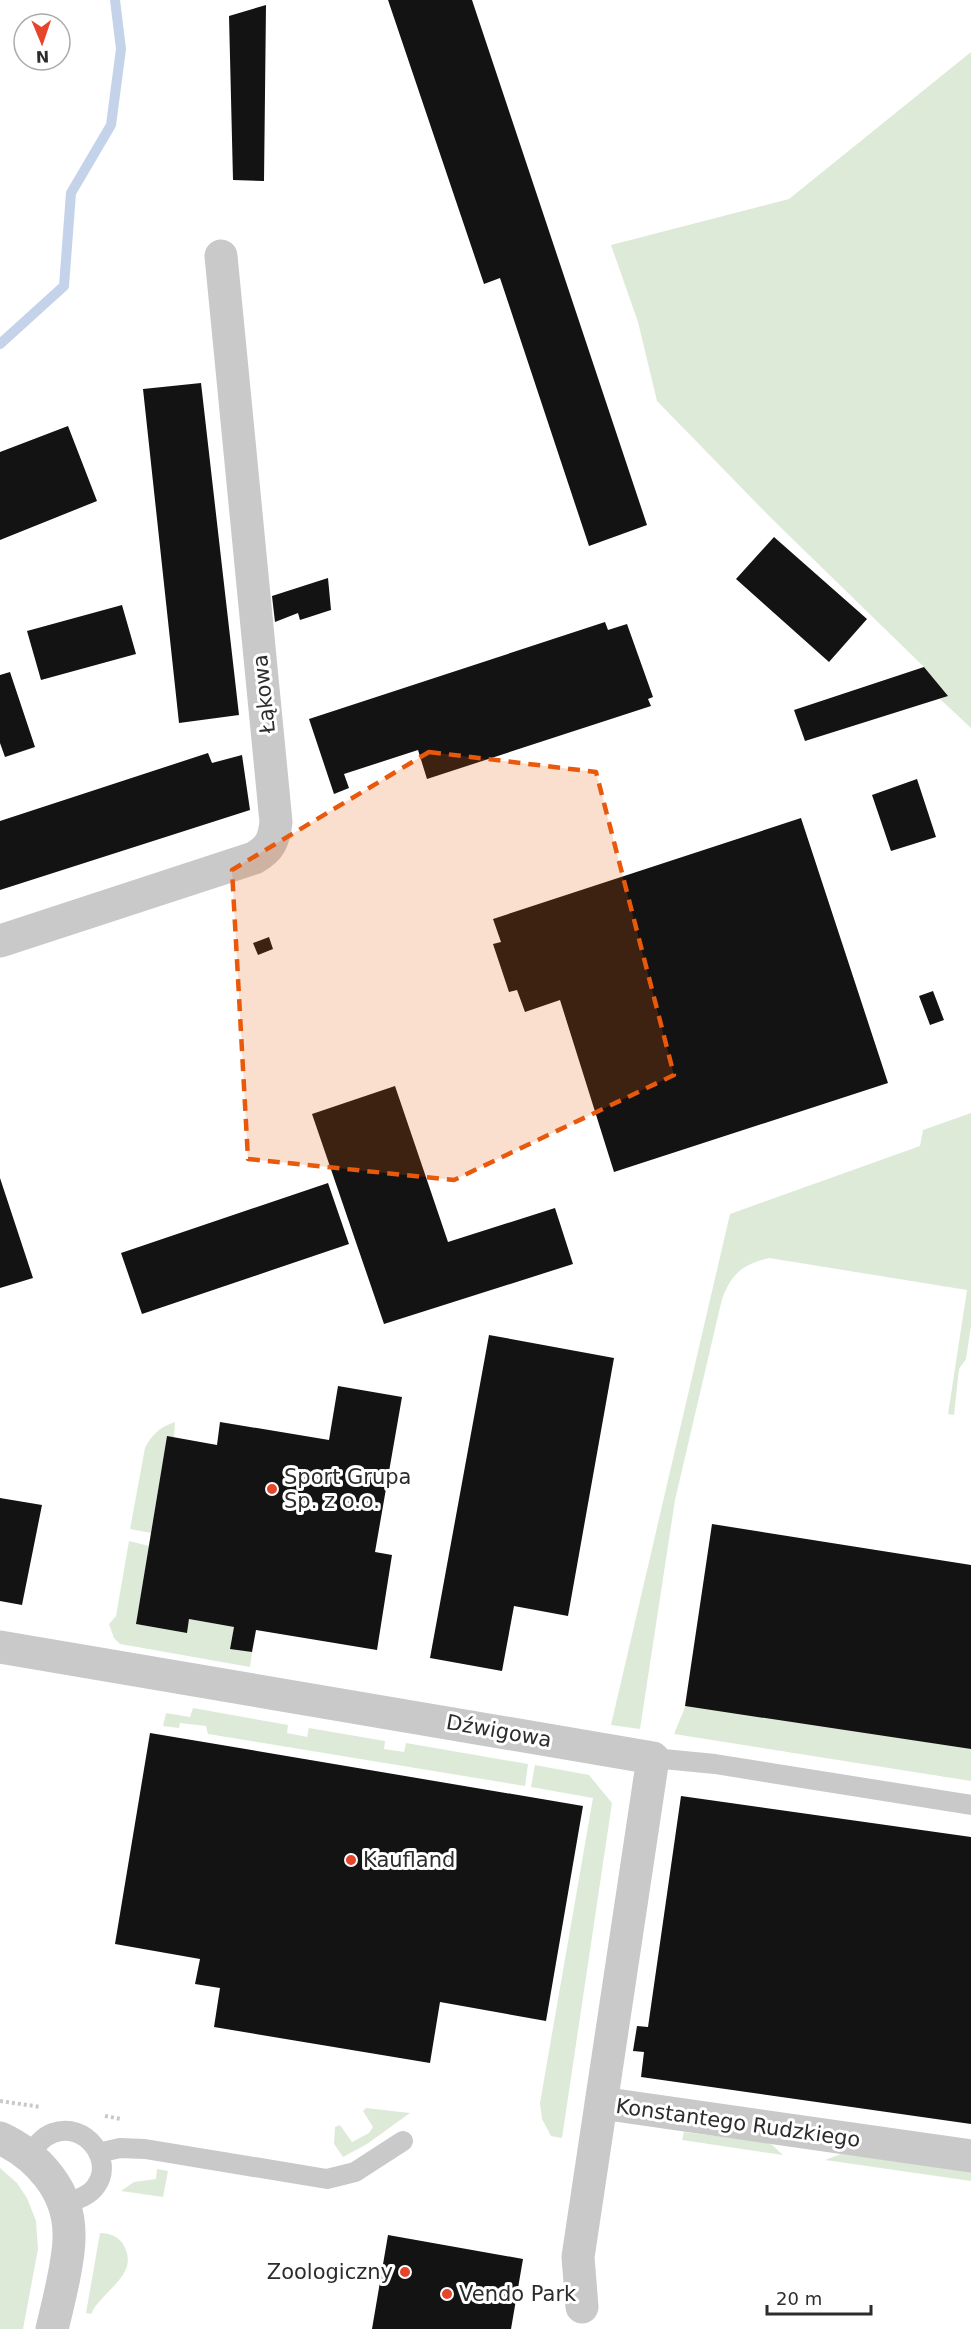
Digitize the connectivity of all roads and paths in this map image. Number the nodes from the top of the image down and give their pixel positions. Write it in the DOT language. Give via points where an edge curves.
graph roads {
  1 [pos="221,256"];
  2 [pos="0,941"];
  3 [pos="0,1647"];
  4 [pos="653,1758"];
  5 [pos="971,1805"];
  6 [pos="601,2103"];
  7 [pos="0,2138"];
  8 [pos="403,2141"];
  9 [pos="98,2153"];
  10 [pos="29,2155"];
  11 [pos="971,2156"];
  12 [pos="63,2204"];
  13 [pos="582,2307"];
  14 [pos="52,2329"];
  1 -- 2 [label="street, Łąkowa" via="276,822 274,837 267,850 254,858"];
  3 -- 4 [label="street, Dźwigowa"];
  4 -- 5 [label="lane" via="715,1764"];
  4 -- 6 [label="street"];
  6 -- 11 [label="street, Konstantego Rudzkiego"];
  6 -- 13 [label="street, Konstantego Rudzkiego" via="578,2257"];
  7 -- 10 [label="street"];
  8 -- 9 [label="lane" via="355,2172 327,2179 145,2149 120,2148"];
  9 -- 10 [label="lane" via="84,2135 63,2131 41,2140"];
  9 -- 12 [label="lane" via="100,2178 96,2187"];
  10 -- 12 [label="street" via="52,2180"];
  12 -- 14 [label="street" via="69,2234"];
}
